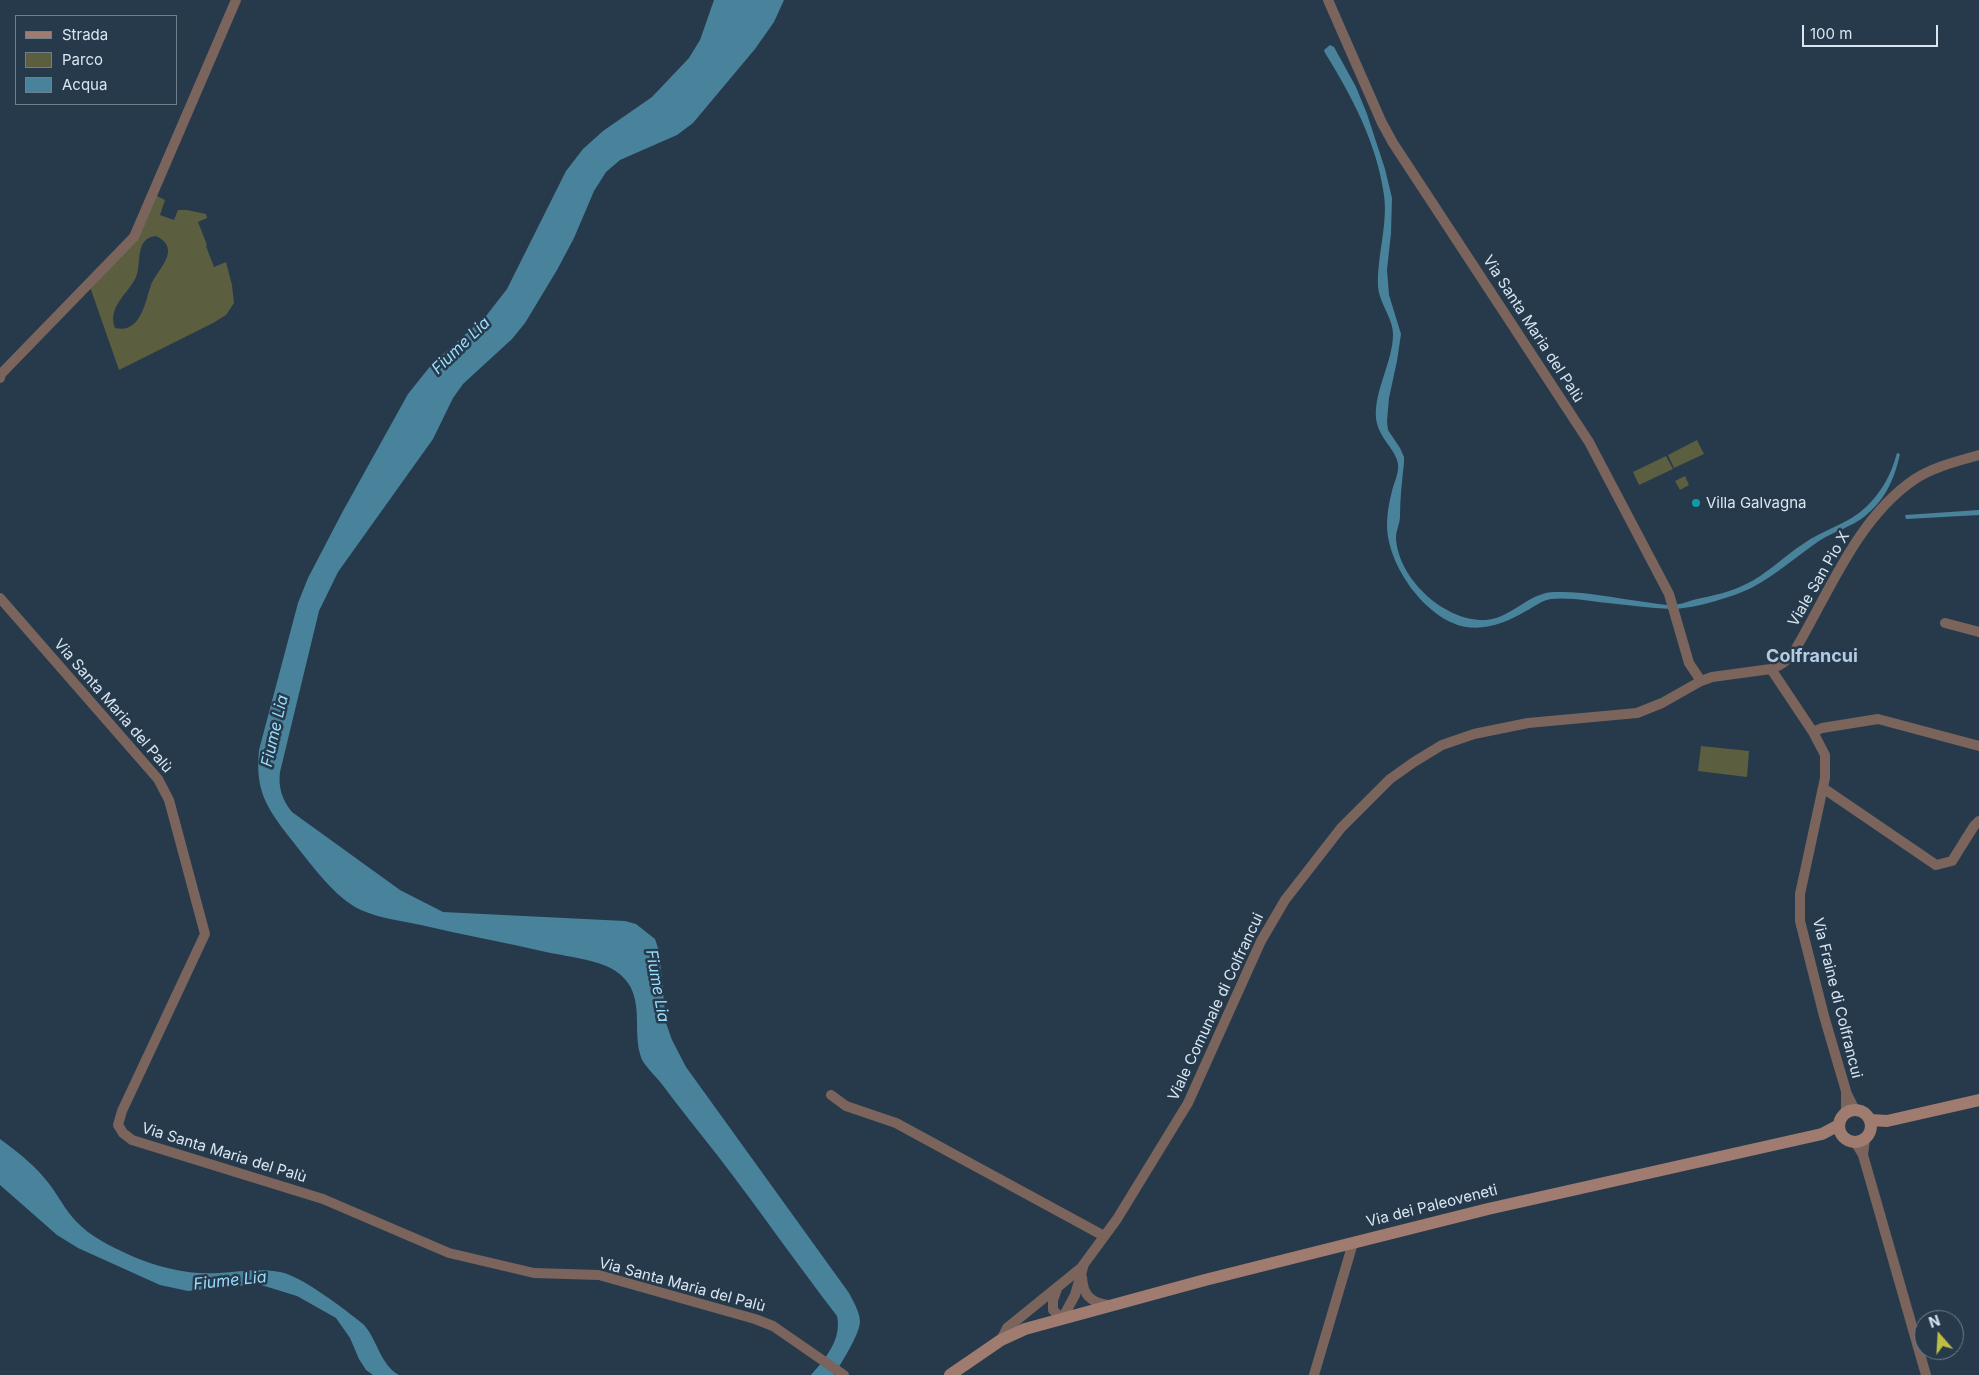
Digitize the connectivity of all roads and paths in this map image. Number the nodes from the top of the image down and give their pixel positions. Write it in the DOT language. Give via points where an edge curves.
graph roads {
  1 [pos="236,0"];
  2 [pos="1329,2"];
  3 [pos="0,378"];
  4 [pos="1979,455"];
  5 [pos="0,598"];
  6 [pos="1945,623"];
  7 [pos="1979,632"];
  8 [pos="1771,669"];
  9 [pos="1701,681"];
  10 [pos="1813,732"];
  11 [pos="1979,746"];
  12 [pos="1823,788"];
  13 [pos="1979,821"];
  14 [pos="831,1095"];
  15 [pos="1979,1100"];
  16 [pos="1850,1112"];
  17 [pos="1840,1130"];
  18 [pos="1865,1133"];
  19 [pos="1104,1236"];
  20 [pos="1353,1242"];
  21 [pos="1083,1268"];
  22 [pos="1058,1288"];
  23 [pos="1111,1306"];
  24 [pos="1057,1320"];
  25 [pos="1001,1340"];
  26 [pos="842,1374"];
  27 [pos="950,1375"];
  28 [pos="1314,1375"];
  29 [pos="1926,1375"];
  1 -- 3 [label="street" via="134,237"];
  2 -- 9 [label="street, Via Santa Maria del Palù" via="1393,143 1589,442 1669,594 1689,663"];
  4 -- 8 [label="street, Viale San Pio X" via="1915,479 1879,511 1846,556 1795,650 1788,660"];
  5 -- 26 [label="street, Via Santa Maria del Palù" via="158,779 169,800 205,934 122,1112 118,1125 123,1133 132,1140 323,1199 449,1253 534,1273 599,1275 755,1319 774,1326"];
  6 -- 7 [label="street"];
  8 -- 9 [label="street, Viale San Pio X"];
  8 -- 10 [label="street, Via Fraine di Colfrancui"];
  9 -- 19 [label="street, Viale Comunale di Colfrancui" via="1662,703 1637,712 1528,723 1474,734 1428,753 1378,790 1341,828 1285,900 1260,941 1188,1103"];
  10 -- 11 [label="street" via="1878,719"];
  10 -- 12 [label="street, Via Fraine di Colfrancui" via="1825,755"];
  12 -- 13 [label="street" via="1936,865 1952,861"];
  12 -- 16 [label="street, Via Fraine di Colfrancui" via="1800,894 1800,922"];
  14 -- 19 [label="street" via="846,1106 896,1123"];
  15 -- 18 [label="main road" via="1887,1121"];
  16 -- 17 [label="main road" via="1840,1120"];
  16 -- 18 [label="main road" via="1864,1113"];
  17 -- 18 [label="main road, Via dei Paleoveneti" via="1845,1138"];
  17 -- 20 [label="main road, Via dei Paleoveneti"];
  18 -- 29 [label="street" via="1863,1155"];
  19 -- 21 [label="street, Viale Comunale di Colfrancui"];
  20 -- 23 [label="main road, Via dei Paleoveneti"];
  20 -- 28 [label="street"];
  21 -- 22 [label="street, Viale Comunale di Colfrancui"];
  21 -- 23 [label="street" via="1082,1285 1086,1295 1096,1303"];
  21 -- 24 [label="street, Viale Comunale di Colfrancui" via="1075,1295"];
  22 -- 24 [label="street" via="1053,1300"];
  22 -- 25 [label="street, Viale Comunale di Colfrancui" via="1007,1328"];
  23 -- 24 [label="main road, Via dei Paleoveneti"];
  24 -- 25 [label="main road, Via dei Paleoveneti" via="1013,1333"];
  25 -- 27 [label="main road, Via dei Paleoveneti"];
}
